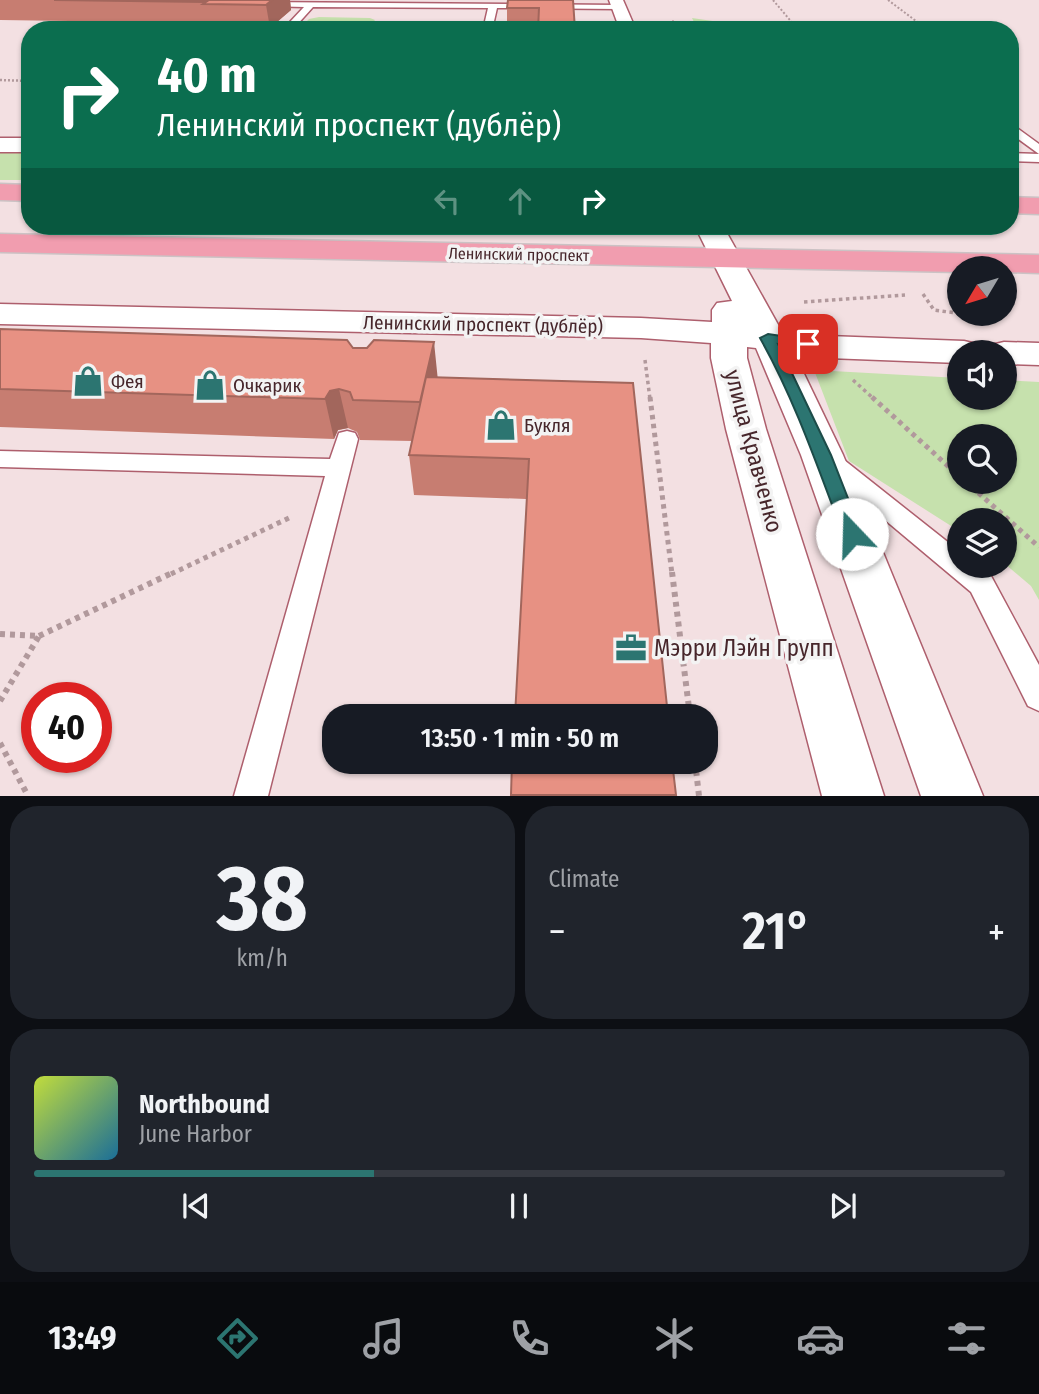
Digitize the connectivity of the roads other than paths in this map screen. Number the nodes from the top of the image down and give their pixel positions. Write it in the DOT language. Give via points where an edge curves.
graph roads {
  1 [pos="294,2"];
  2 [pos="398,2"];
  3 [pos="617,3"];
  4 [pos="211,4"];
  5 [pos="311,4"];
  6 [pos="493,6"];
  7 [pos="296,21"];
  8 [pos="489,21"];
  9 [pos="624,21"];
  10 [pos="1019,134"];
  11 [pos="0,145"];
  12 [pos="21,145"];
  13 [pos="1039,150"];
  14 [pos="1019,157"];
  15 [pos="1039,158"];
  16 [pos="0,192"];
  17 [pos="21,193"];
  18 [pos="1019,205"];
  19 [pos="1039,206"];
  20 [pos="714,235"];
  21 [pos="0,243"];
  22 [pos="727,259"];
  23 [pos="1039,264"];
  24 [pos="0,314"];
  25 [pos="729,334"];
  26 [pos="1009,337"];
  27 [pos="768,338"];
  28 [pos="947,352"];
  29 [pos="1039,354"];
  30 [pos="347,439"];
  31 [pos="822,455"];
  32 [pos="0,459"];
  33 [pos="338,468"];
  34 [pos="1039,696"];
  35 [pos="251,796"];
  36 [pos="853,796"];
  37 [pos="952,796"];
  1 -- 4 [label="lane"];
  1 -- 5 [label="lane"];
  2 -- 5 [label="lane"];
  2 -- 6 [label="lane"];
  3 -- 6 [label="lane"];
  3 -- 9 [label="street"];
  5 -- 7 [label="lane"];
  6 -- 8 [label="lane"];
  10 -- 13 [label="lane"];
  11 -- 12 [label="street"];
  14 -- 15 [label="lane"];
  16 -- 17 [label="main road"];
  18 -- 19 [label="main road"];
  20 -- 22 [label="street"];
  21 -- 22 [label="main road, Ленинский проспект"];
  22 -- 23 [label="main road, Ленинский проспект"];
  22 -- 25 [label="street, улица Кравченко"];
  22 -- 27 [label="street"];
  24 -- 25 [label="street, Ленинский проспект (дублёр)" via="381,332 641,328"];
  25 -- 27 [label="street, Ленинский проспект (дублёр)"];
  25 -- 36 [label="street, улица Кравченко" via="729,358 746,429"];
  26 -- 29 [label="street"];
  27 -- 28 [label="street, Ленинский проспект (дублёр)" via="828,348"];
  27 -- 31 [label="street"];
  30 -- 33 [label="lane"];
  31 -- 34 [label="lane" via="981,583"];
  31 -- 37 [label="street"];
  32 -- 33 [label="lane"];
  33 -- 35 [label="lane"];
}
